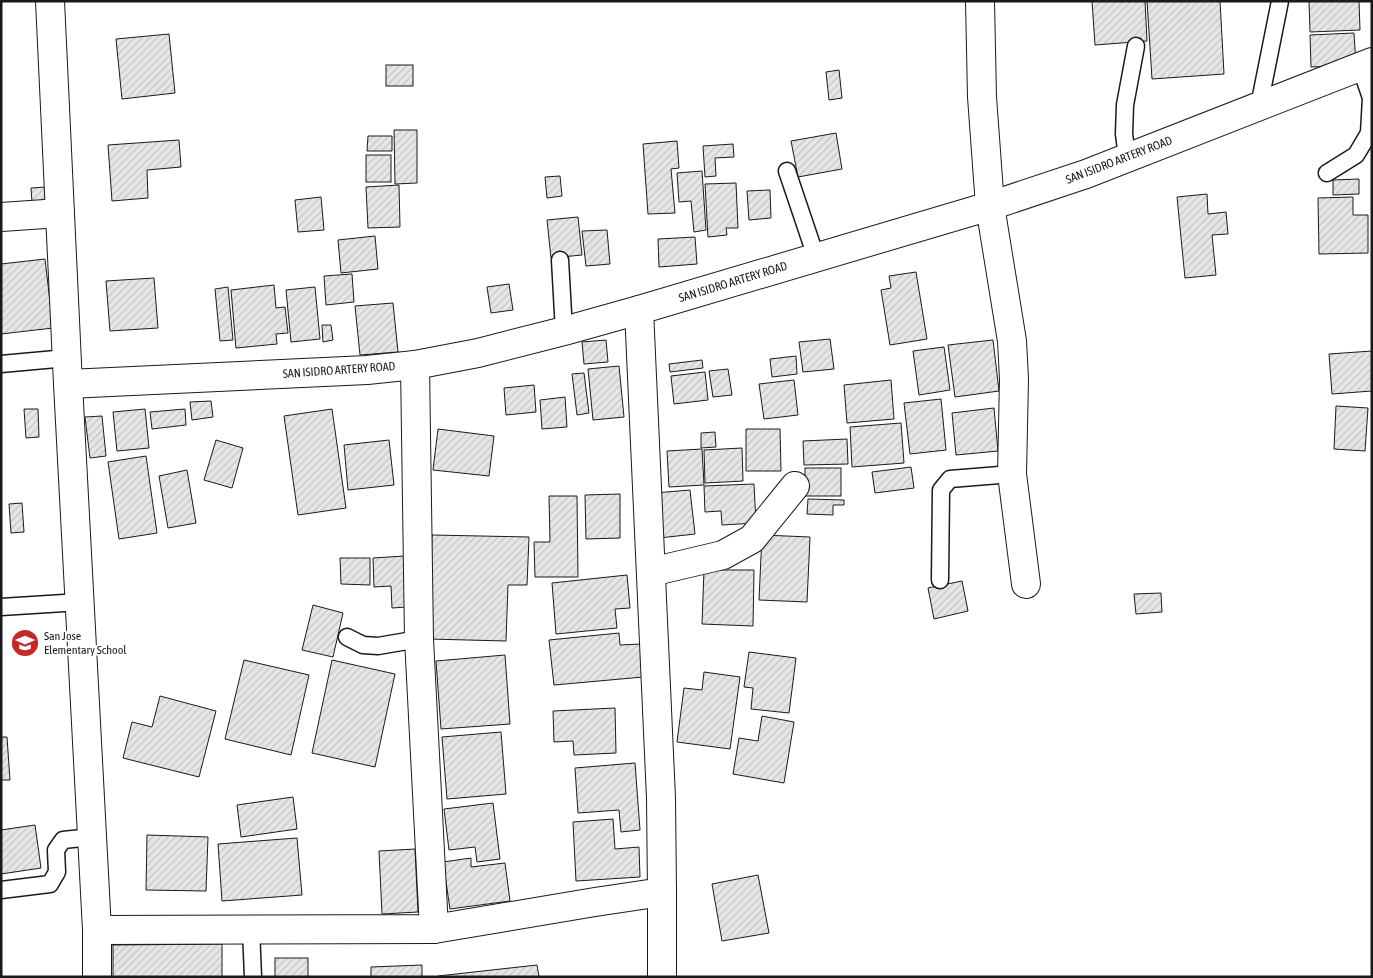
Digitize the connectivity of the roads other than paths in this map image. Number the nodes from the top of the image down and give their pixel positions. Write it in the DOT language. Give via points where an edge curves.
graph roads {
  1 [pos="50,1"];
  2 [pos="980,1"];
  3 [pos="1280,1"];
  4 [pos="1136,46"];
  5 [pos="1366,64"];
  6 [pos="1260,106"];
  7 [pos="1127,158"];
  8 [pos="787,171"];
  9 [pos="1328,174"];
  10 [pos="990,206"];
  11 [pos="60,213"];
  12 [pos="1,217"];
  13 [pos="816,257"];
  14 [pos="560,260"];
  15 [pos="638,310"];
  16 [pos="564,331"];
  17 [pos="1,364"];
  18 [pos="415,365"];
  19 [pos="68,371"];
  20 [pos="1012,474"];
  21 [pos="795,486"];
  22 [pos="651,572"];
  23 [pos="940,580"];
  24 [pos="1026,584"];
  25 [pos="80,602"];
  26 [pos="1,607"];
  27 [pos="347,637"];
  28 [pos="419,638"];
  29 [pos="92,838"];
  30 [pos="1,890"];
  31 [pos="662,892"];
  32 [pos="251,929"];
  33 [pos="434,929"];
  34 [pos="97,930"];
  35 [pos="97,977"];
  36 [pos="253,977"];
  37 [pos="662,977"];
  1 -- 11 [label="street"];
  2 -- 10 [label="street" via="982,97"];
  3 -- 6 [label="lane"];
  4 -- 7 [label="lane" via="1125,105"];
  5 -- 6 [label="street, SAN ISIDRO ARTERY ROAD"];
  5 -- 9 [label="lane" via="1371,98 1369,133 1356,155"];
  6 -- 7 [label="street, SAN ISIDRO ARTERY ROAD"];
  7 -- 10 [label="street, SAN ISIDRO ARTERY ROAD"];
  8 -- 13 [label="lane"];
  10 -- 13 [label="street, SAN ISIDRO ARTERY ROAD"];
  10 -- 20 [label="street" via="1012,342"];
  11 -- 12 [label="street"];
  11 -- 19 [label="street"];
  13 -- 15 [label="street, SAN ISIDRO ARTERY ROAD"];
  14 -- 16 [label="lane"];
  15 -- 16 [label="street, SAN ISIDRO ARTERY ROAD"];
  15 -- 22 [label="street"];
  16 -- 18 [label="street, SAN ISIDRO ARTERY ROAD"];
  17 -- 19 [label="lane"];
  18 -- 19 [label="street, SAN ISIDRO ARTERY ROAD" via="367,370"];
  18 -- 28 [label="street"];
  19 -- 25 [label="street"];
  20 -- 23 [label="lane" via="950,479 941,490"];
  20 -- 24 [label="street"];
  21 -- 22 [label="street" via="752,538 723,555"];
  22 -- 31 [label="street"];
  25 -- 26 [label="lane"];
  25 -- 29 [label="street"];
  27 -- 28 [label="lane" via="378,646"];
  28 -- 33 [label="street"];
  29 -- 30 [label="lane" via="63,840 56,850 57,872 50,884"];
  29 -- 34 [label="street"];
  31 -- 33 [label="street"];
  31 -- 37 [label="street"];
  32 -- 33 [label="street"];
  32 -- 34 [label="street"];
  32 -- 36 [label="lane"];
  34 -- 35 [label="street"];
}
